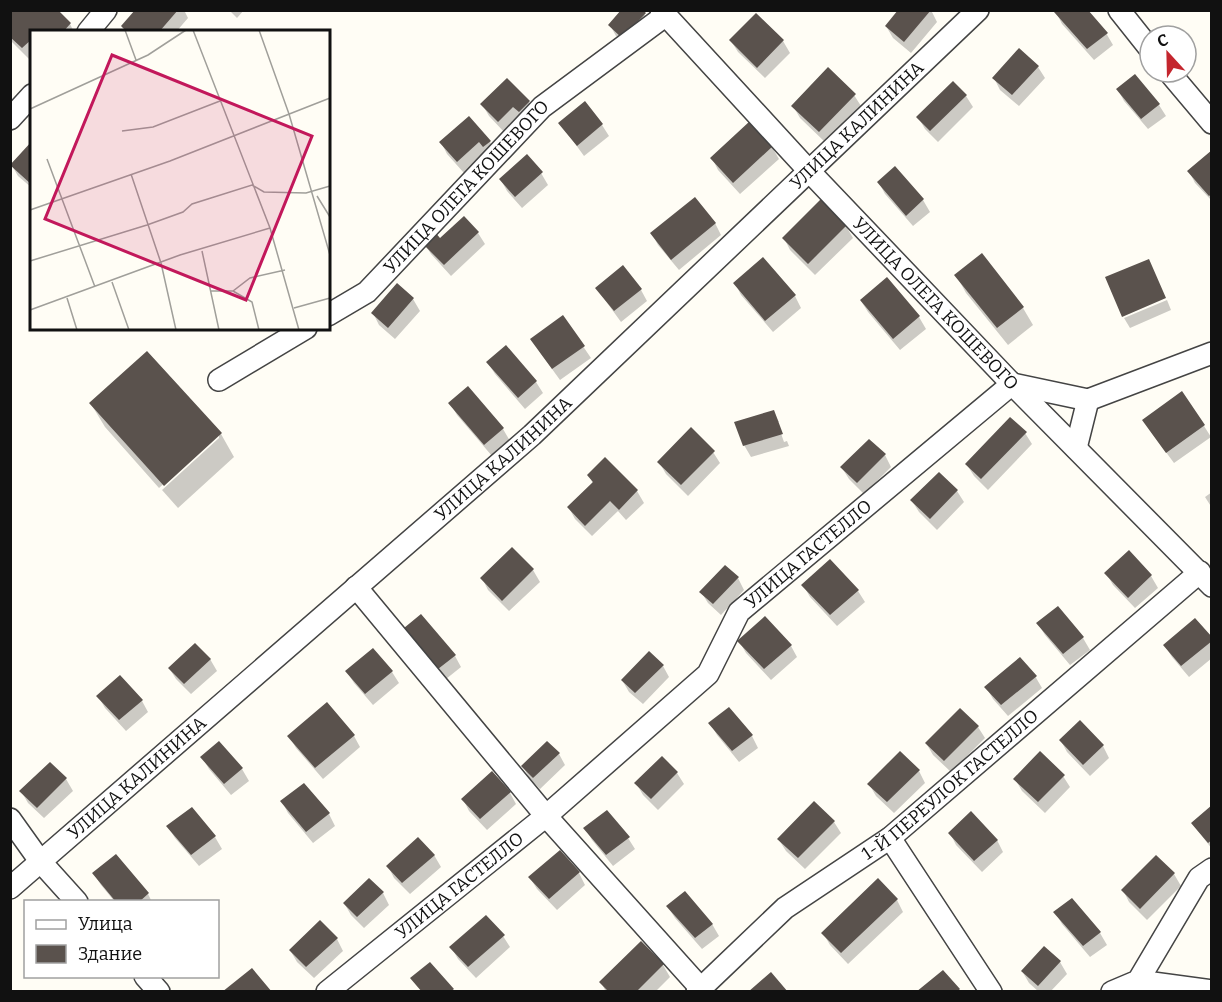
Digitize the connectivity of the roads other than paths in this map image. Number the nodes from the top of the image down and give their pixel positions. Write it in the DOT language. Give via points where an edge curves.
graph roads {
  1 [pos="106,10"];
  2 [pos="978,10"];
  3 [pos="1119,10"];
  4 [pos="663,13"];
  5 [pos="89,30"];
  6 [pos="1138,34"];
  7 [pos="1179,84"];
  8 [pos="30,97"];
  9 [pos="10,119"];
  10 [pos="1212,123"];
  11 [pos="810,172"];
  12 [pos="330,314"];
  13 [pos="303,330"];
  14 [pos="1212,353"];
  15 [pos="219,380"];
  16 [pos="1012,384"];
  17 [pos="1088,400"];
  18 [pos="1076,448"];
  19 [pos="1206,579"];
  20 [pos="356,587"];
  21 [pos="546,816"];
  22 [pos="10,819"];
  23 [pos="890,838"];
  24 [pos="40,861"];
  25 [pos="1212,869"];
  26 [pos="10,888"];
  27 [pos="75,900"];
  28 [pos="147,978"];
  29 [pos="1138,981"];
  30 [pos="701,990"];
  31 [pos="1212,991"];
  32 [pos="159,992"];
  33 [pos="327,992"];
  34 [pos="991,992"];
  35 [pos="1112,992"];
  1 -- 5 [label="street"];
  2 -- 11 [label="street, УЛИЦА КАЛИНИНА"];
  3 -- 6 [label="street"];
  4 -- 11 [label="street, УЛИЦА ОЛЕГА КОШЕВОГО"];
  4 -- 12 [label="street, УЛИЦА ОЛЕГА КОШЕВОГО" via="542,107 367,292"];
  7 -- 10 [label="street"];
  8 -- 9 [label="street"];
  11 -- 16 [label="street, УЛИЦА ОЛЕГА КОШЕВОГО"];
  11 -- 20 [label="street, УЛИЦА КАЛИНИНА" via="532,435"];
  13 -- 15 [label="street"];
  14 -- 17 [label="street"];
  16 -- 17 [label="street"];
  16 -- 18 [label="street, УЛИЦА ОЛЕГА КОШЕВОГО"];
  16 -- 21 [label="street, УЛИЦА ГАСТЕЛЛО" via="739,612 708,674"];
  17 -- 18 [label="street"];
  18 -- 19 [label="street, УЛИЦА ОЛЕГА КОШЕВОГО"];
  19 -- 23 [label="street, 1-Й ПЕРЕУЛОК ГАСТЕЛЛО"];
  20 -- 21 [label="street"];
  20 -- 24 [label="street, УЛИЦА КАЛИНИНА"];
  21 -- 30 [label="street"];
  21 -- 33 [label="street, УЛИЦА ГАСТЕЛЛО"];
  22 -- 24 [label="street"];
  23 -- 30 [label="street, 1-Й ПЕРЕУЛОК ГАСТЕЛЛО" via="785,908"];
  23 -- 34 [label="street"];
  24 -- 26 [label="street, УЛИЦА КАЛИНИНА"];
  24 -- 27 [label="street"];
  25 -- 29 [label="street" via="1199,878"];
  28 -- 32 [label="street"];
  29 -- 31 [label="street"];
  29 -- 35 [label="street"];
}
